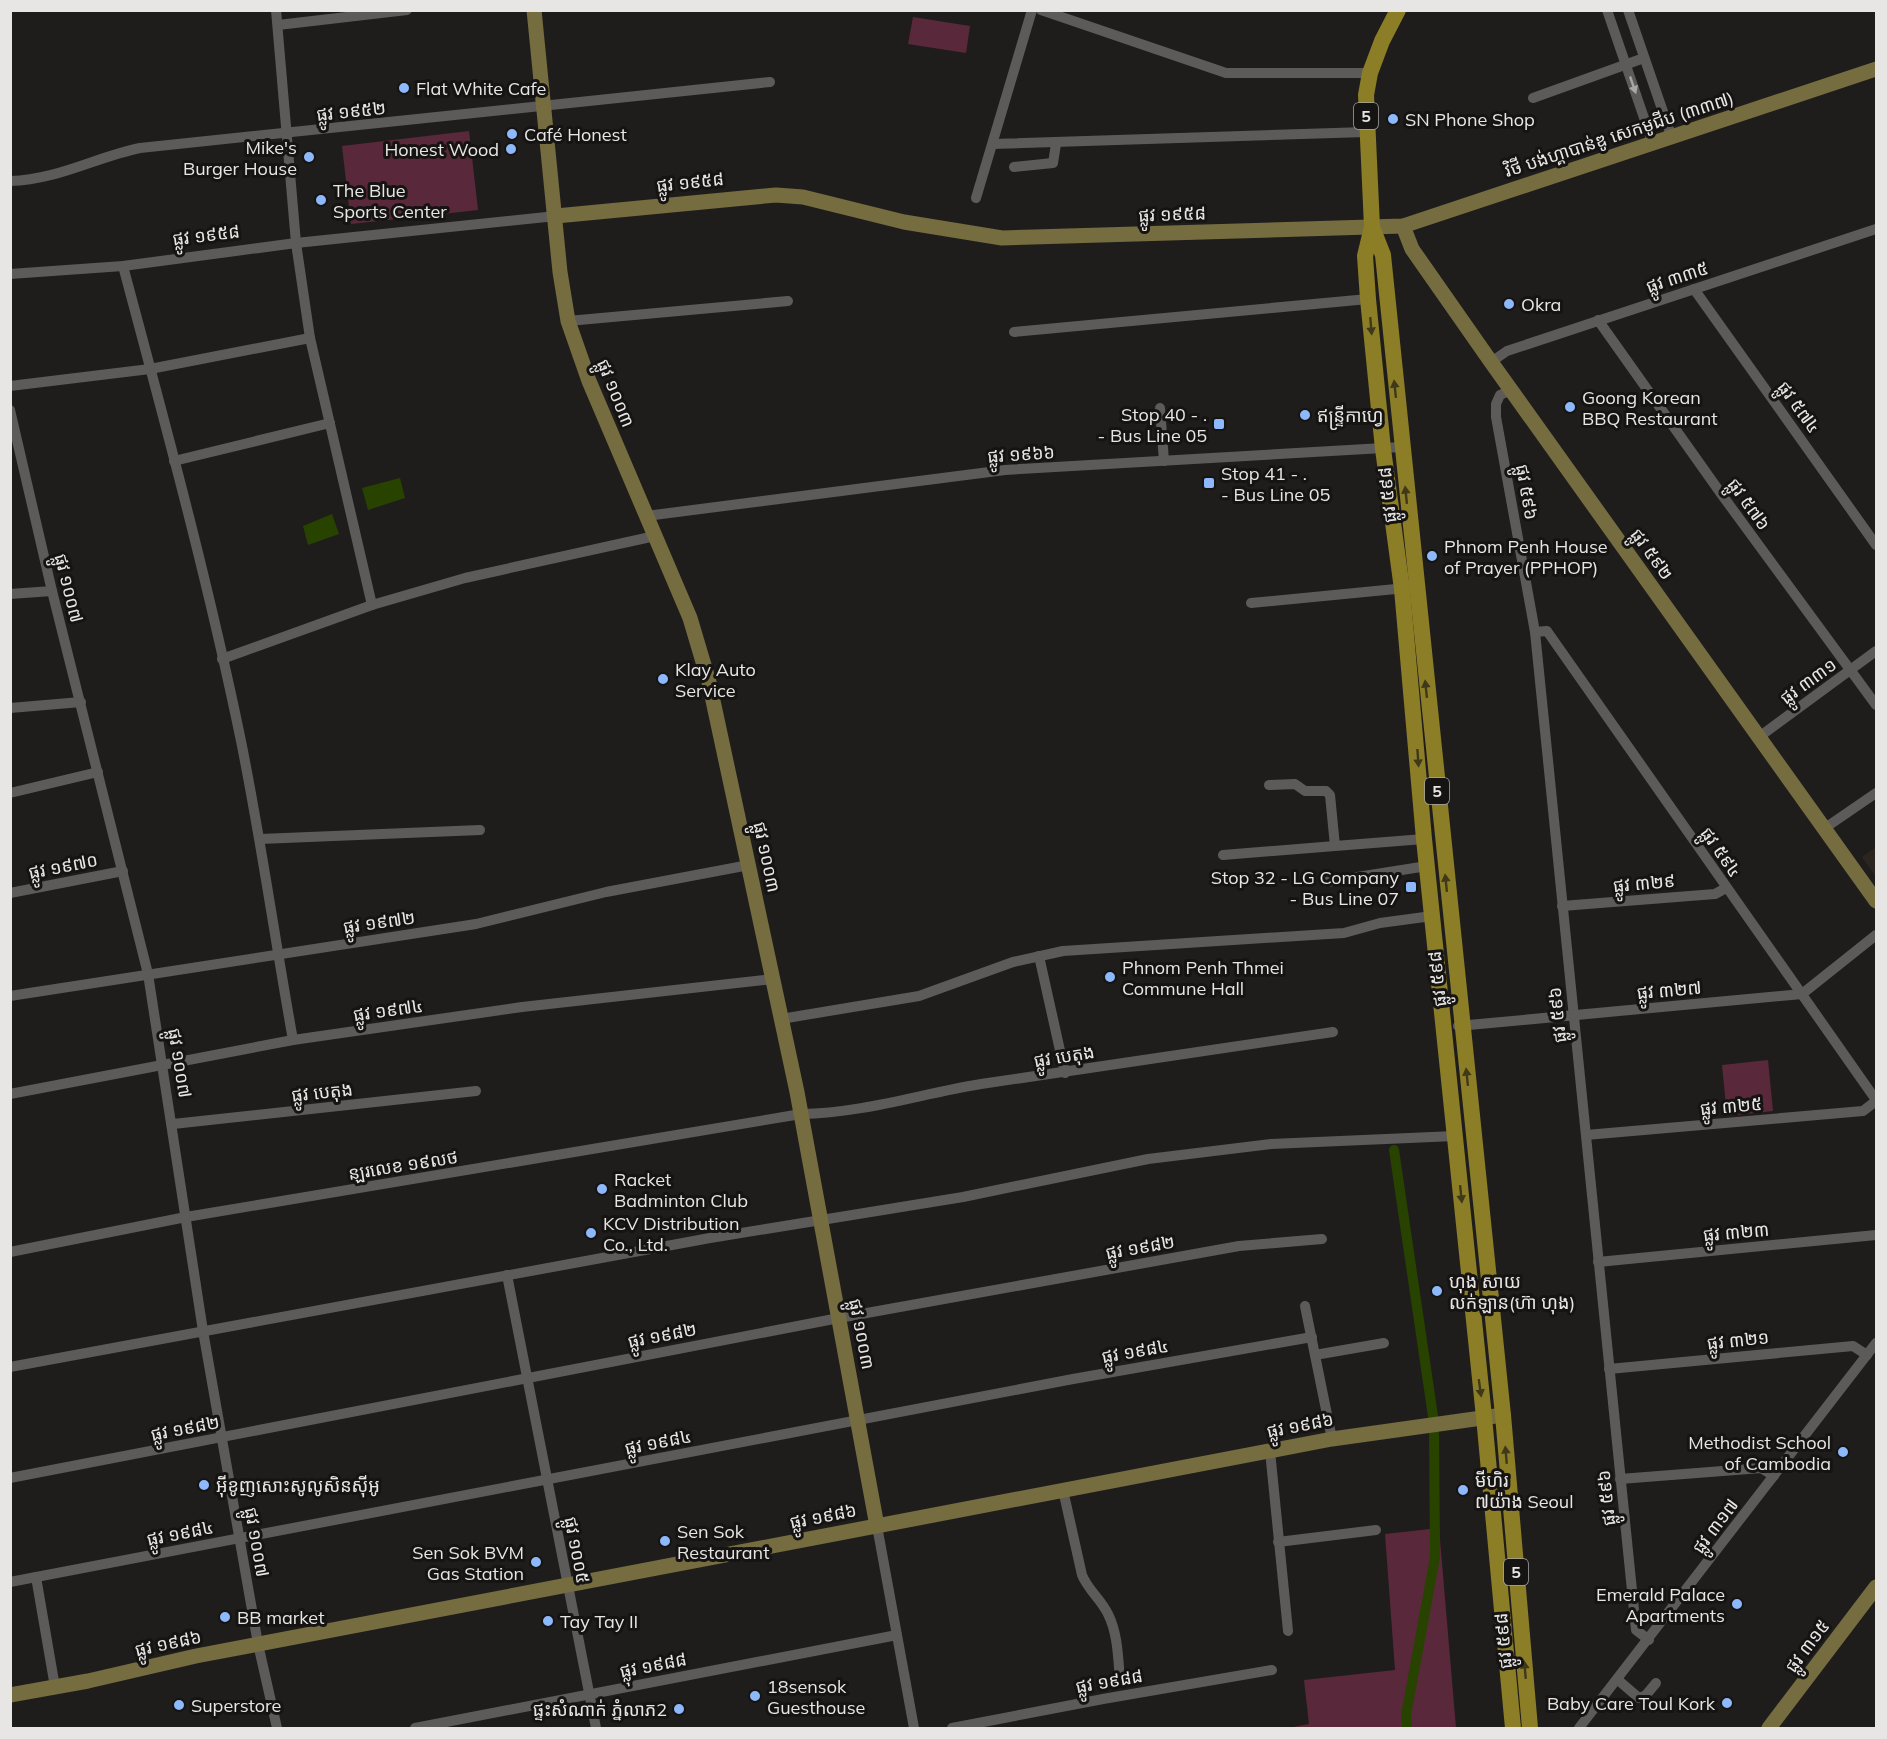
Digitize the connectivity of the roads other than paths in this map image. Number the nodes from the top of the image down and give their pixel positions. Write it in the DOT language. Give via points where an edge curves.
graph roads {
  1 [pos="276,10"];
  2 [pos="407,10"];
  3 [pos="534,10"];
  4 [pos="1032,10"];
  5 [pos="1041,10"];
  6 [pos="1398,10"];
  7 [pos="1607,10"];
  8 [pos="1628,10"];
  9 [pos="278,25"];
  10 [pos="1644,58"];
  11 [pos="1626,64"];
  12 [pos="1876,69"];
  13 [pos="1370,72"];
  14 [pos="770,82"];
  15 [pos="1533,98"];
  16 [pos="545,107"];
  17 [pos="1366,132"];
  18 [pos="287,134"];
  19 [pos="1672,138"];
  20 [pos="993,144"];
  21 [pos="1056,144"];
  22 [pos="1653,144"];
  23 [pos="1014,167"];
  24 [pos="10,181"];
  25 [pos="976,198"];
  26 [pos="556,216"];
  27 [pos="1404,226"];
  28 [pos="1372,227"];
  29 [pos="1876,229"];
  30 [pos="296,243"];
  31 [pos="123,266"];
  32 [pos="10,274"];
  33 [pos="1694,290"];
  34 [pos="1368,299"];
  35 [pos="788,301"];
  36 [pos="1598,320"];
  37 [pos="568,321"];
  38 [pos="1014,332"];
  39 [pos="310,338"];
  40 [pos="1491,362"];
  41 [pos="150,369"];
  42 [pos="10,386"];
  43 [pos="1511,390"];
  44 [pos="1160,408"];
  45 [pos="10,410"];
  46 [pos="330,423"];
  47 [pos="1401,447"];
  48 [pos="1383,449"];
  49 [pos="174,461"];
  50 [pos="1164,461"];
  51 [pos="646,516"];
  52 [pos="655,536"];
  53 [pos="1876,545"];
  54 [pos="1409,588"];
  55 [pos="52,591"];
  56 [pos="10,594"];
  57 [pos="1251,603"];
  58 [pos="372,605"];
  59 [pos="1535,632"];
  60 [pos="1876,651"];
  61 [pos="222,658"];
  62 [pos="1852,669"];
  63 [pos="81,702"];
  64 [pos="1876,705"];
  65 [pos="10,708"];
  66 [pos="1760,737"];
  67 [pos="98,772"];
  68 [pos="1269,785"];
  69 [pos="10,793"];
  70 [pos="1876,793"];
  71 [pos="1825,828"];
  72 [pos="480,830"];
  73 [pos="260,839"];
  74 [pos="1424,839"];
  75 [pos="1335,846"];
  76 [pos="1223,855"];
  77 [pos="749,865"];
  78 [pos="1427,866"];
  79 [pos="123,871"];
  80 [pos="1326,882"];
  81 [pos="1726,888"];
  82 [pos="10,893"];
  83 [pos="1876,901"];
  84 [pos="1562,906"];
  85 [pos="1432,916"];
  86 [pos="1876,935"];
  87 [pos="277,954"];
  88 [pos="1039,956"];
  89 [pos="148,974"];
  90 [pos="772,979"];
  91 [pos="1802,994"];
  92 [pos="10,996"];
  93 [pos="1573,1016"];
  94 [pos="781,1019"];
  95 [pos="1461,1026"];
  96 [pos="1444,1028"];
  97 [pos="1334,1032"];
  98 [pos="292,1040"];
  99 [pos="164,1064"];
  100 [pos="1065,1073"];
  101 [pos="476,1091"];
  102 [pos="10,1094"];
  103 [pos="1876,1100"];
  104 [pos="801,1114"];
  105 [pos="173,1124"];
  106 [pos="1586,1135"];
  107 [pos="1455,1136"];
  108 [pos="186,1217"];
  109 [pos="820,1218"];
  110 [pos="1876,1235"];
  111 [pos="1322,1239"];
  112 [pos="10,1252"];
  113 [pos="1598,1262"];
  114 [pos="507,1275"];
  115 [pos="1305,1306"];
  116 [pos="839,1318"];
  117 [pos="203,1330"];
  118 [pos="1312,1337"];
  119 [pos="1384,1343"];
  120 [pos="1876,1343"];
  121 [pos="1315,1355"];
  122 [pos="1867,1355"];
  123 [pos="10,1367"];
  124 [pos="1609,1369"];
  125 [pos="526,1378"];
  126 [pos="1503,1415"];
  127 [pos="1484,1417"];
  128 [pos="858,1420"];
  129 [pos="222,1437"];
  130 [pos="1332,1439"];
  131 [pos="1270,1451"];
  132 [pos="1774,1476"];
  133 [pos="10,1478"];
  134 [pos="1620,1479"];
  135 [pos="546,1480"];
  136 [pos="1063,1490"];
  137 [pos="1512,1522"];
  138 [pos="1494,1523"];
  139 [pos="877,1526"];
  140 [pos="1376,1530"];
  141 [pos="239,1538"];
  142 [pos="1278,1542"];
  143 [pos="36,1577"];
  144 [pos="10,1582"];
  145 [pos="567,1585"];
  146 [pos="1876,1587"];
  147 [pos="1288,1631"];
  148 [pos="897,1635"];
  149 [pos="1649,1640"];
  150 [pos="258,1644"];
  151 [pos="1272,1670"];
  152 [pos="1120,1680"];
  153 [pos="1618,1680"];
  154 [pos="1656,1683"];
  155 [pos="54,1687"];
  156 [pos="589,1694"];
  157 [pos="10,1695"];
  158 [pos="277,1728"];
  159 [pos="415,1728"];
  160 [pos="596,1728"];
  161 [pos="914,1728"];
  162 [pos="952,1728"];
  163 [pos="1513,1728"];
  164 [pos="1530,1728"];
  165 [pos="1579,1728"];
  166 [pos="1769,1728"];
  1 -- 9 [label="street"];
  2 -- 9 [label="street"];
  3 -- 16 [label="street, ផ្លូវ ១០០៣"];
  4 -- 20 [label="street"];
  5 -- 13 [label="street" via="1226,73"];
  6 -- 13 [label="main road, ផ្លូវ ៥៩៨ / 5"];
  7 -- 11 [label="street"];
  8 -- 10 [label="street"];
  9 -- 18 [label="street"];
  10 -- 11 [label="street"];
  10 -- 19 [label="street"];
  11 -- 15 [label="street"];
  11 -- 22 [label="street, one-way"];
  12 -- 19 [label="street, វិថី បង់ហ្គាបាន់ឌូ សេកមូជីប (៣៣៧)"];
  13 -- 17 [label="main road, ផ្លូវ ៥៩៨ / 5"];
  14 -- 16 [label="street, ផ្លូវ ១៩៥២"];
  16 -- 18 [label="street, ផ្លូវ ១៩៥២"];
  16 -- 26 [label="street, ផ្លូវ ១០០៣"];
  17 -- 21 [label="street"];
  17 -- 28 [label="main road, ផ្លូវ ៥៩៨ / 5"];
  18 -- 24 [label="street, ផ្លូវ ១៩៥២" via="140,148 113,153 67,172"];
  18 -- 30 [label="street"];
  19 -- 22 [label="street, វិថី បង់ហ្គាបាន់ឌូ សេកមូជីប (៣៣៧)"];
  20 -- 21 [label="street"];
  20 -- 25 [label="street"];
  21 -- 23 [label="street" via="1053,163"];
  22 -- 27 [label="street, វិថី បង់ហ្គាបាន់ឌូ សេកមូជីប (៣៣៧)"];
  26 -- 28 [label="street, ផ្លូវ ១៩៥៨" via="758,195 803,197 904,222 1002,238"];
  26 -- 30 [label="street, ផ្លូវ ១៩៥៨"];
  26 -- 37 [label="street, ផ្លូវ ១០០៣"];
  27 -- 28 [label="street, វិថី បង់ហ្គាបាន់ឌូ សេកមូជីប (៣៣៧)"];
  27 -- 40 [label="street, ផ្លូវ ៥៩២" via="1412,249"];
  28 -- 34 [label="main road, ផ្លូវ ៥៩៨ / 5" via="1365,256"];
  47 -- 28 [label="main road, ផ្លូវ ៥៩៨ / 5, one-way" via="1383,255"];
  29 -- 33 [label="street, ផ្លូវ ៣៣៥"];
  30 -- 31 [label="street, ផ្លូវ ១៩៥៨"];
  30 -- 39 [label="street"];
  31 -- 32 [label="street, ផ្លូវ ១៩៥៨"];
  31 -- 41 [label="street"];
  33 -- 36 [label="street, ផ្លូវ ៣៣៥"];
  33 -- 53 [label="street, ផ្លូវ ៥៧៤"];
  34 -- 38 [label="street"];
  34 -- 48 [label="main road, ផ្លូវ ៥៩៨ / 5, one-way"];
  35 -- 37 [label="street"];
  36 -- 40 [label="street, ផ្លូវ ៣៣៥" via="1507,351"];
  36 -- 62 [label="street, ផ្លូវ ៥៧៦"];
  37 -- 51 [label="street, ផ្លូវ ១០០៣"];
  39 -- 41 [label="street"];
  39 -- 46 [label="street"];
  40 -- 43 [label="street, ផ្លូវ ៥៩២"];
  41 -- 42 [label="street"];
  41 -- 49 [label="street"];
  43 -- 59 [label="street, ផ្លូវ ៥៩៦" via="1500,395 1496,417"];
  43 -- 66 [label="street, ផ្លូវ ៥៩២"];
  44 -- 50 [label="street"];
  45 -- 55 [label="street, ផ្លូវ ១០០៧"];
  46 -- 49 [label="street"];
  46 -- 58 [label="street"];
  47 -- 48 [label="street, ផ្លូវ ១៩៦៦"];
  54 -- 47 [label="main road, ផ្លូវ ៥៩៨ / 5, one-way"];
  48 -- 50 [label="street, ផ្លូវ ១៩៦៦"];
  48 -- 54 [label="main road, ផ្លូវ ៥៩៨ / 5"];
  49 -- 61 [label="street"];
  50 -- 51 [label="street, ផ្លូវ ១៩៦៦" via="1005,470"];
  51 -- 52 [label="street, ផ្លូវ ១០០៣"];
  52 -- 58 [label="street" via="465,578"];
  52 -- 77 [label="street, ផ្លូវ ១០០៣" via="690,618 709,682"];
  54 -- 57 [label="street"];
  54 -- 74 [label="main road, ផ្លូវ ៥៩៨ / 5, one-way"];
  95 -- 54 [label="main road, ផ្លូវ ៥៩៨ / 5, one-way"];
  55 -- 56 [label="street"];
  55 -- 63 [label="street, ផ្លូវ ១០០៧"];
  58 -- 61 [label="street"];
  59 -- 81 [label="street, ផ្លូវ ៥៩៤" via="1547,631"];
  59 -- 84 [label="street, ផ្លូវ ៥៩៦"];
  60 -- 62 [label="street, ផ្លូវ ៣៣១"];
  61 -- 73 [label="street"];
  62 -- 64 [label="street, ផ្លូវ ៥៧៦"];
  62 -- 66 [label="street, ផ្លូវ ៣៣១"];
  63 -- 65 [label="street"];
  63 -- 67 [label="street, ផ្លូវ ១០០៧"];
  66 -- 71 [label="street, ផ្លូវ ៥៩២"];
  67 -- 69 [label="street"];
  67 -- 79 [label="street, ផ្លូវ ១០០៧"];
  68 -- 75 [label="street" via="1295,783 1305,791 1326,791 1330,795"];
  70 -- 71 [label="street"];
  71 -- 83 [label="street, ផ្លូវ ៥៩២"];
  72 -- 73 [label="street"];
  73 -- 87 [label="street"];
  74 -- 75 [label="street"];
  74 -- 78 [label="main road, ផ្លូវ ៥៩៨ / 5"];
  75 -- 76 [label="street"];
  77 -- 87 [label="street, ផ្លូវ ១៩៧២" via="606,892 476,924"];
  77 -- 90 [label="street, ផ្លូវ ១០០៣"];
  78 -- 80 [label="street"];
  78 -- 85 [label="main road, ផ្លូវ ៥៩៨ / 5"];
  79 -- 82 [label="street, ផ្លូវ ១៩៧០"];
  79 -- 89 [label="street, ផ្លូវ ១០០៧"];
  81 -- 84 [label="street, ផ្លូវ ៣២៩" via="1715,894"];
  81 -- 91 [label="street, ផ្លូវ ៥៩៤"];
  84 -- 93 [label="street, ផ្លូវ ៥៩៦"];
  85 -- 88 [label="street" via="1344,933 1088,949"];
  85 -- 96 [label="main road, ផ្លូវ ៥៩៨ / 5"];
  86 -- 91 [label="street"];
  87 -- 89 [label="street, ផ្លូវ ១៩៧២"];
  87 -- 98 [label="street"];
  88 -- 94 [label="street" via="919,996"];
  88 -- 100 [label="street"];
  89 -- 92 [label="street, ផ្លូវ ១៩៧២"];
  89 -- 99 [label="street, ផ្លូវ ១០០៧"];
  90 -- 94 [label="street, ផ្លូវ ១០០៣"];
  90 -- 98 [label="street, ផ្លូវ ១៩៧៤" via="522,1007"];
  91 -- 93 [label="street, ផ្លូវ ៣២៧"];
  91 -- 103 [label="street, ផ្លូវ ៥៩៤"];
  93 -- 95 [label="street, ផ្លូវ ៣២៧"];
  93 -- 106 [label="street, ផ្លូវ ៥៩៦"];
  94 -- 104 [label="street, ផ្លូវ ១០០៣"];
  95 -- 96 [label="street, ផ្លូវ ៣២៧"];
  126 -- 95 [label="main road, ផ្លូវ ៥៩៨ / 5, one-way"];
  96 -- 107 [label="main road, ផ្លូវ ៥៩៨ / 5"];
  97 -- 100 [label="street, ផ្លូវ បេតុង"];
  98 -- 99 [label="street, ផ្លូវ ១៩៧៤"];
  99 -- 102 [label="street, ផ្លូវ ១៩៧៤"];
  99 -- 105 [label="street, ផ្លូវ ១០០៧"];
  100 -- 104 [label="street, ផ្លូវ បេតុង" via="959,1088 828,1114"];
  101 -- 105 [label="street, ផ្លូវ បេតុង"];
  103 -- 106 [label="street, ផ្លូវ ៣២៥" via="1863,1111"];
  104 -- 108 [label="street, ន្ឡរលេខ ១៩លថ"];
  104 -- 109 [label="street, ផ្លូវ ១០០៣"];
  105 -- 108 [label="street, ផ្លូវ ១០០៧"];
  106 -- 113 [label="street, ផ្លូវ ៥៩៦"];
  107 -- 109 [label="street" via="1271,1144 1148,1159 963,1197"];
  107 -- 127 [label="main road, ផ្លូវ ៥៩៨ / 5, one-way"];
  108 -- 112 [label="street, ន្ឡរលេខ ១៩លថ"];
  108 -- 117 [label="street, ផ្លូវ ១០០៧"];
  109 -- 114 [label="street"];
  109 -- 116 [label="street, ផ្លូវ ១០០៣"];
  110 -- 113 [label="street, ផ្លូវ ៣២៣"];
  111 -- 116 [label="street, ផ្លូវ ១៩៨២" via="1239,1246"];
  113 -- 124 [label="street, ផ្លូវ ៥៩៦"];
  114 -- 117 [label="street"];
  114 -- 125 [label="street, ផ្លូវ ១០០៥"];
  115 -- 118 [label="street"];
  116 -- 125 [label="street, ផ្លូវ ១៩៨២"];
  116 -- 128 [label="street, ផ្លូវ ១០០៣"];
  117 -- 123 [label="street"];
  117 -- 129 [label="street, ផ្លូវ ១០០៧"];
  118 -- 121 [label="street"];
  118 -- 128 [label="street, ផ្លូវ ១៩៨៤"];
  119 -- 121 [label="street"];
  120 -- 122 [label="street, ផ្លូវ ៣១៧"];
  121 -- 130 [label="street"];
  122 -- 124 [label="street, ផ្លូវ ៣២១" via="1853,1346"];
  122 -- 132 [label="street, ផ្លូវ ៣១៧"];
  124 -- 134 [label="street, ផ្លូវ ៥៩៦"];
  125 -- 129 [label="street, ផ្លូវ ១៩៨២"];
  125 -- 135 [label="street, ផ្លូវ ១០០៥"];
  126 -- 127 [label="street, ផ្លូវ ១៩៨៦"];
  137 -- 126 [label="main road, ផ្លូវ ៥៩៨ / 5, one-way"];
  127 -- 130 [label="street, ផ្លូវ ១៩៨៦"];
  127 -- 138 [label="main road, ផ្លូវ ៥៩៨ / 5"];
  128 -- 135 [label="street, ផ្លូវ ១៩៨៤"];
  128 -- 139 [label="street, ផ្លូវ ១០០៣"];
  129 -- 133 [label="street, ផ្លូវ ១៩៨២"];
  129 -- 141 [label="street, ផ្លូវ ១០០៧"];
  130 -- 131 [label="street, ផ្លូវ ១៩៨៦"];
  131 -- 136 [label="street, ផ្លូវ ១៩៨៦"];
  131 -- 142 [label="street"];
  132 -- 134 [label="street" via="1761,1468"];
  132 -- 149 [label="street, ផ្លូវ ៣១៧"];
  134 -- 149 [label="street, ផ្លូវ ៥៩៦" via="1636,1630"];
  135 -- 141 [label="street, ផ្លូវ ១៩៨៤"];
  135 -- 145 [label="street, ផ្លូវ ១០០៥"];
  136 -- 139 [label="street, ផ្លូវ ១៩៨៦"];
  136 -- 152 [label="street" via="1082,1575 1114,1629"];
  137 -- 138 [label="main road"];
  164 -- 137 [label="main road, ផ្លូវ ៥៩៨ / 5, one-way"];
  138 -- 163 [label="main road, ផ្លូវ ៥៩៨ / 5"];
  139 -- 145 [label="street, ផ្លូវ ១៩៨៦"];
  139 -- 148 [label="street, ផ្លូវ ១០០៣"];
  140 -- 142 [label="street"];
  141 -- 143 [label="street, ផ្លូវ ១៩៨៤"];
  141 -- 150 [label="street, ផ្លូវ ១០០៧"];
  142 -- 147 [label="street"];
  143 -- 144 [label="street, ផ្លូវ ១៩៨៤"];
  143 -- 155 [label="street"];
  145 -- 150 [label="street, ផ្លូវ ១៩៨៦"];
  145 -- 156 [label="street, ផ្លូវ ១០០៥"];
  146 -- 166 [label="street, ផ្លូវ ៣១៥"];
  148 -- 156 [label="street, ផ្លុវ ១៩៨៨"];
  148 -- 161 [label="street, ផ្លូវ ១០០៣"];
  149 -- 153 [label="street, ផ្លូវ ៣១៧"];
  150 -- 155 [label="street, ផ្លូវ ១៩៨៦"];
  150 -- 158 [label="street, ផ្លូវ ១០០៧"];
  151 -- 162 [label="street, ផ្លូវ ១៩៨៨"];
  153 -- 154 [label="street" via="1639,1698"];
  153 -- 165 [label="street, ផ្លូវ ៣១៧"];
  155 -- 157 [label="street, ផ្លូវ ១៩៨៦"];
  156 -- 159 [label="street, ផ្លុវ ១៩៨៨"];
  156 -- 160 [label="street, ផ្លូវ ១០០៥"];
}
